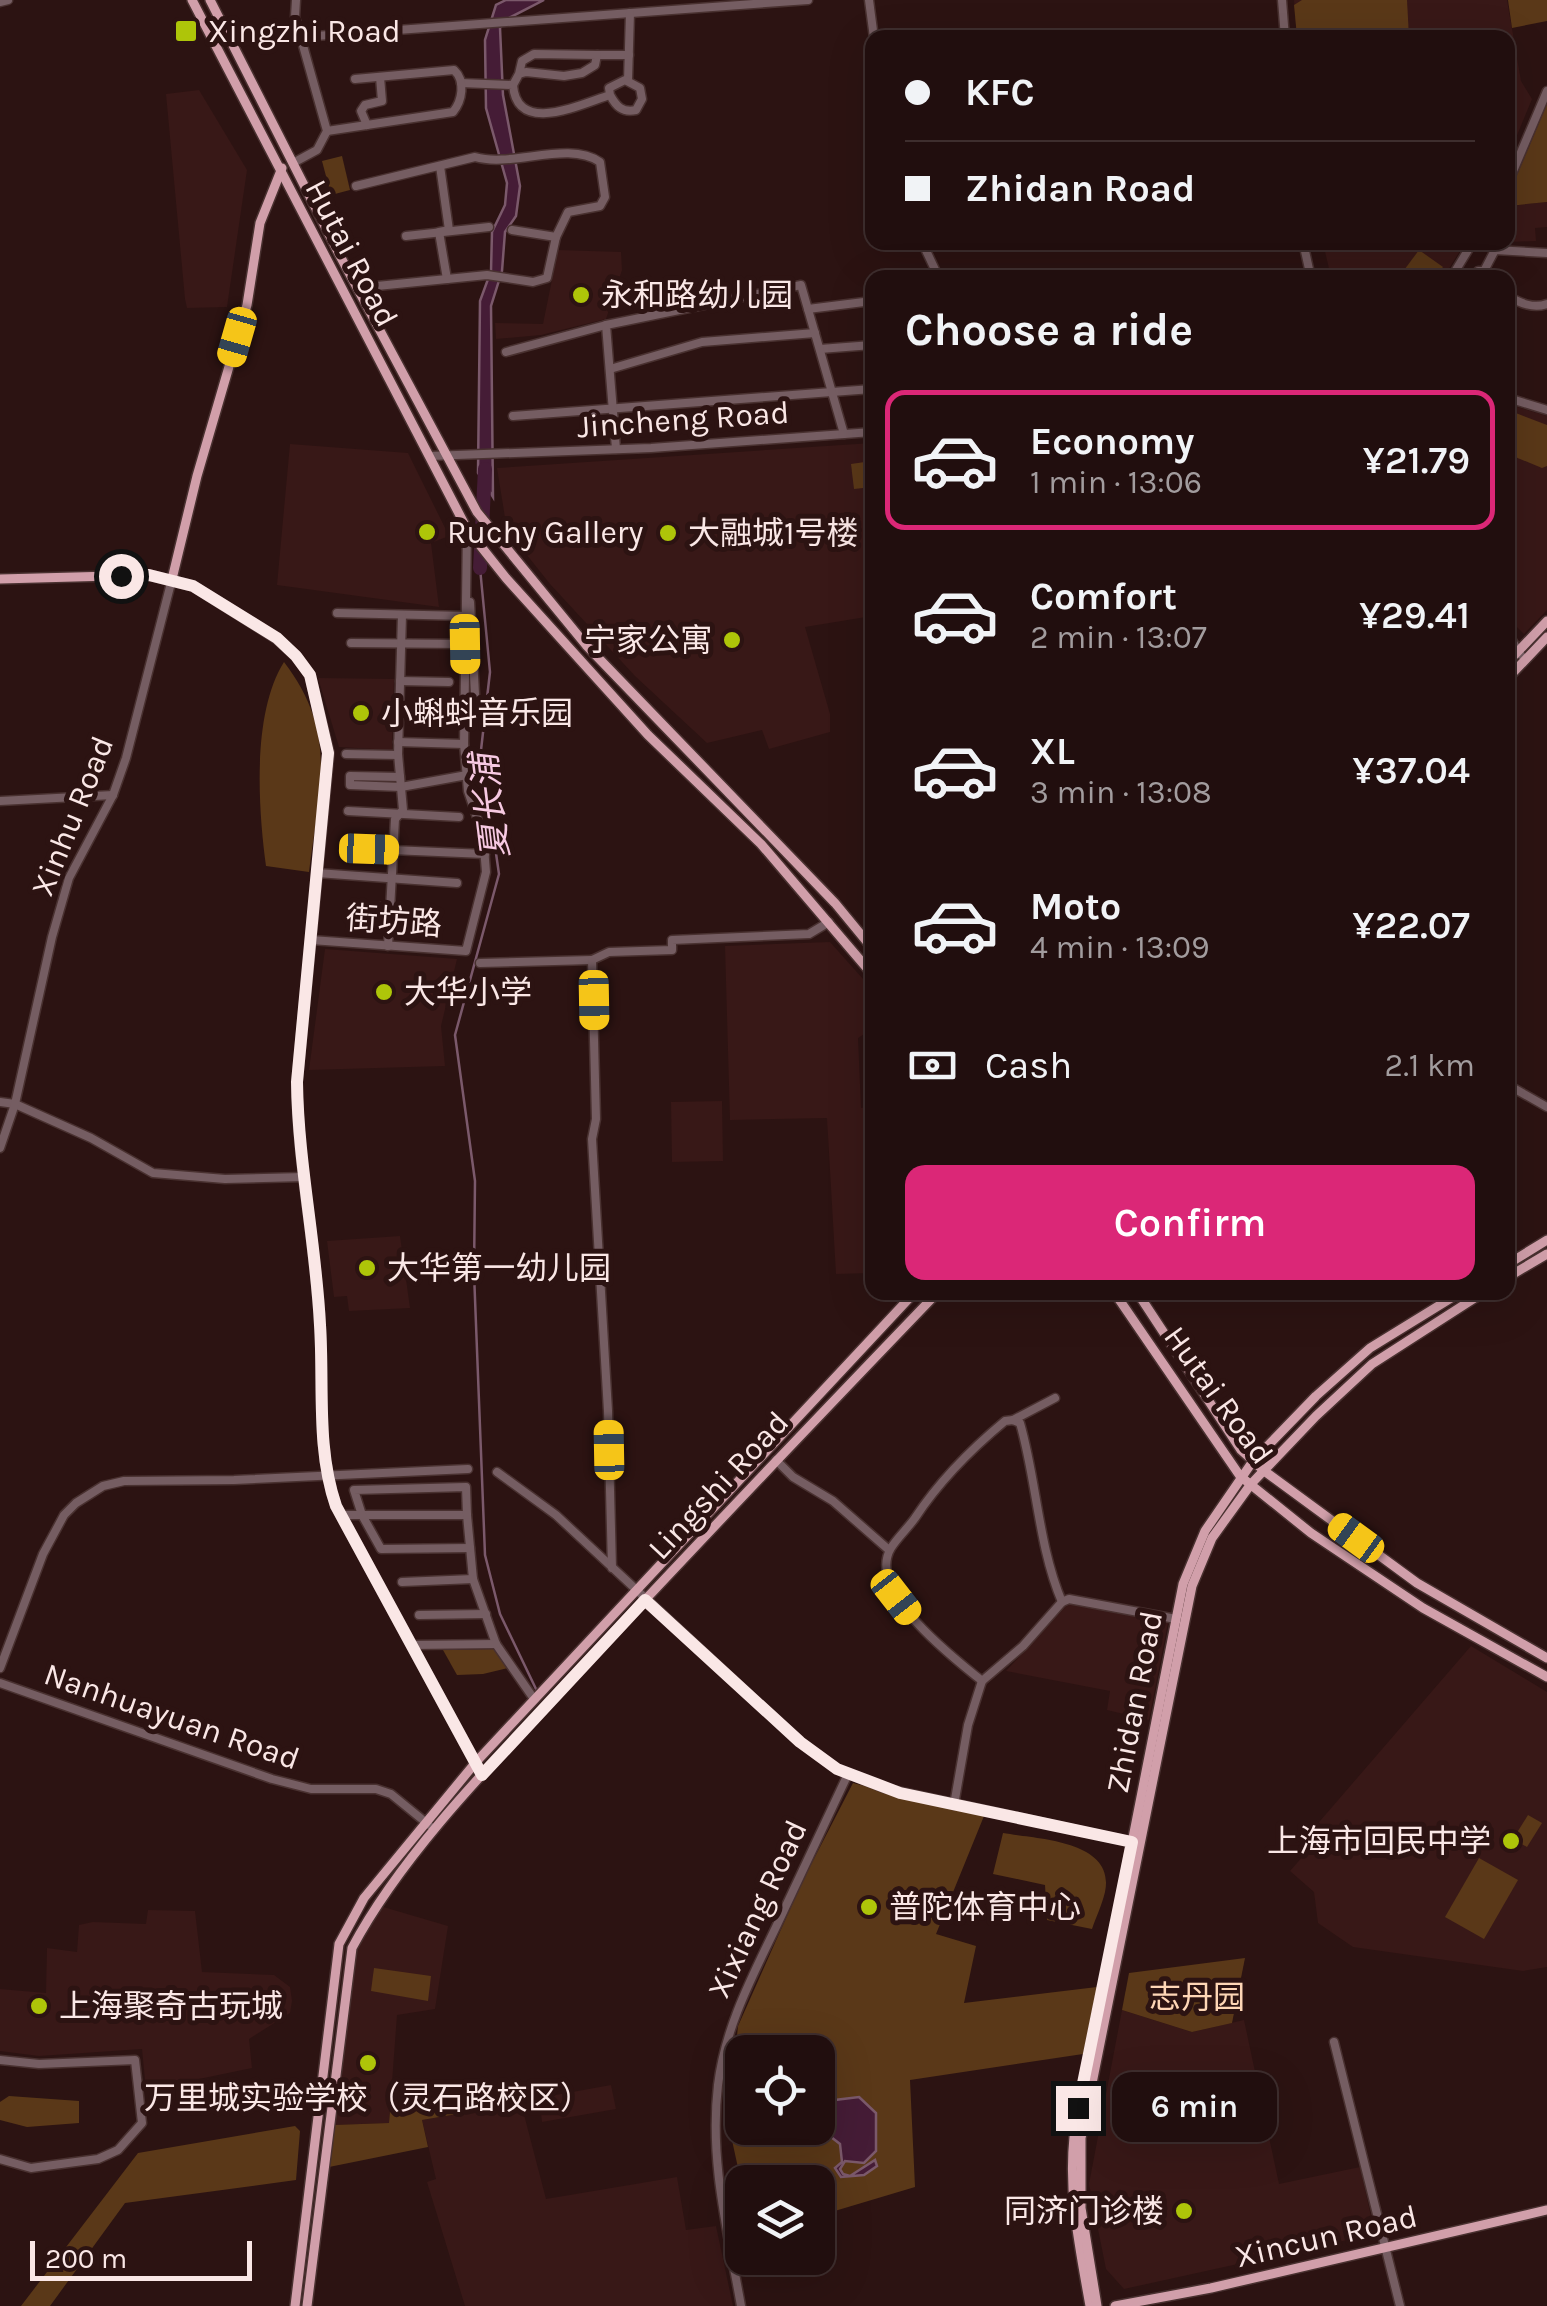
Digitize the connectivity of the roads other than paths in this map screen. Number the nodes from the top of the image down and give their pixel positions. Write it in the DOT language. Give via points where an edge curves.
graph roads {
  1 [pos="8,0"];
  2 [pos="192,0"];
  3 [pos="210,0"];
  4 [pos="296,0"];
  5 [pos="639,0"];
  6 [pos="808,0"];
  7 [pos="869,0"];
  8 [pos="1282,0"];
  9 [pos="0,2"];
  10 [pos="635,13"];
  11 [pos="873,30"];
  12 [pos="1284,30"];
  13 [pos="302,37"];
  14 [pos="596,55"];
  15 [pos="629,55"];
  16 [pos="457,59"];
  17 [pos="454,70"];
  18 [pos="519,74"];
  19 [pos="380,77"];
  20 [pos="355,79"];
  21 [pos="628,81"];
  22 [pos="461,83"];
  23 [pos="510,85"];
  24 [pos="1547,91"];
  25 [pos="610,95"];
  26 [pos="367,126"];
  27 [pos="327,131"];
  28 [pos="292,163"];
  29 [pos="440,166"];
  30 [pos="1515,166"];
  31 [pos="280,169"];
  32 [pos="356,186"];
  33 [pos="489,228"];
  34 [pos="512,230"];
  35 [pos="444,231"];
  36 [pos="406,236"];
  37 [pos="556,237"];
  38 [pos="1495,250"];
  39 [pos="1547,253"];
  40 [pos="447,278"];
  41 [pos="357,288"];
  42 [pos="1515,301"];
  43 [pos="865,303"];
  44 [pos="1547,304"];
  45 [pos="808,309"];
  46 [pos="606,325"];
  47 [pos="815,333"];
  48 [pos="865,346"];
  49 [pos="820,349"];
  50 [pos="506,352"];
  51 [pos="610,369"];
  52 [pos="865,390"];
  53 [pos="832,393"];
  54 [pos="1515,400"];
  55 [pos="1547,410"];
  56 [pos="613,411"];
  57 [pos="512,416"];
  58 [pos="865,432"];
  59 [pos="844,434"];
  60 [pos="616,450"];
  61 [pos="430,456"];
  62 [pos="447,457"];
  63 [pos="466,529"];
  64 [pos="0,579"];
  65 [pos="172,579"];
  66 [pos="468,592"];
  67 [pos="337,613"];
  68 [pos="402,614"];
  69 [pos="466,616"];
  70 [pos="1547,621"];
  71 [pos="1547,637"];
  72 [pos="352,643"];
  73 [pos="402,644"];
  74 [pos="465,644"];
  75 [pos="1515,645"];
  76 [pos="1522,656"];
  77 [pos="1515,659"];
  78 [pos="1515,667"];
  79 [pos="400,681"];
  80 [pos="449,682"];
  81 [pos="466,716"];
  82 [pos="398,742"];
  83 [pos="464,744"];
  84 [pos="346,754"];
  85 [pos="398,756"];
  86 [pos="467,775"];
  87 [pos="400,782"];
  88 [pos="112,795"];
  89 [pos="0,801"];
  90 [pos="348,810"];
  91 [pos="400,813"];
  92 [pos="459,816"];
  93 [pos="346,848"];
  94 [pos="393,850"];
  95 [pos="485,854"];
  96 [pos="317,873"];
  97 [pos="392,879"];
  98 [pos="457,882"];
  99 [pos="369,907"];
  100 [pos="390,907"];
  101 [pos="829,922"];
  102 [pos="311,940"];
  103 [pos="865,940"];
  104 [pos="388,946"];
  105 [pos="592,960"];
  106 [pos="480,963"];
  107 [pos="865,966"];
  108 [pos="1515,1088"];
  109 [pos="0,1102"];
  110 [pos="15,1104"];
  111 [pos="1547,1107"];
  112 [pos="0,1148"];
  113 [pos="304,1177"];
  114 [pos="1547,1240"];
  115 [pos="1547,1254"];
  116 [pos="1515,1260"];
  117 [pos="1515,1273"];
  118 [pos="908,1300"];
  119 [pos="930,1300"];
  120 [pos="1119,1300"];
  121 [pos="1142,1300"];
  122 [pos="1447,1300"];
  123 [pos="1472,1300"];
  124 [pos="1055,1398"];
  125 [pos="1013,1420"];
  126 [pos="776,1460"];
  127 [pos="1253,1461"];
  128 [pos="468,1469"];
  129 [pos="1263,1470"];
  130 [pos="497,1472"];
  131 [pos="326,1476"];
  132 [pos="1240,1476"];
  133 [pos="1251,1484"];
  134 [pos="467,1514"];
  135 [pos="341,1515"];
  136 [pos="362,1515"];
  137 [pos="470,1548"];
  138 [pos="889,1550"];
  139 [pos="612,1568"];
  140 [pos="473,1579"];
  141 [pos="402,1582"];
  142 [pos="635,1591"];
  143 [pos="645,1600"];
  144 [pos="1062,1602"];
  145 [pos="486,1614"];
  146 [pos="419,1615"];
  147 [pos="1176,1619"];
  148 [pos="496,1644"];
  149 [pos="412,1645"];
  150 [pos="1547,1658"];
  151 [pos="0,1668"];
  152 [pos="1547,1677"];
  153 [pos="982,1681"];
  154 [pos="0,1684"];
  155 [pos="534,1700"];
  156 [pos="476,1762"];
  157 [pos="848,1774"];
  158 [pos="482,1775"];
  159 [pos="954,1805"];
  160 [pos="426,1822"];
  161 [pos="437,1830"];
  162 [pos="1136,1843"];
  163 [pos="1334,2042"];
  164 [pos="0,2060"];
  165 [pos="0,2159"];
  166 [pos="1547,2210"];
  167 [pos="1385,2248"];
  168 [pos="295,2306"];
  169 [pos="307,2306"];
  170 [pos="741,2306"];
  171 [pos="1094,2306"];
  172 [pos="1114,2306"];
  173 [pos="1400,2306"];
  1 -- 9 [label="street"];
  2 -- 31 [label="main road, Hutai Road"];
  3 -- 28 [label="main road, Hutai Road"];
  4 -- 13 [label="street"];
  5 -- 10 [label="street"];
  6 -- 10 [label="street"];
  7 -- 11 [label="street"];
  8 -- 12 [label="street"];
  10 -- 13 [label="street"];
  10 -- 15 [label="street"];
  13 -- 27 [label="street"];
  14 -- 15 [label="street"];
  14 -- 18 [label="street" via="591,68 572,75"];
  14 -- 18 [label="street" via="534,54 522,61"];
  15 -- 21 [label="street"];
  16 -- 17 [label="street"];
  17 -- 19 [label="street"];
  17 -- 22 [label="street"];
  18 -- 23 [label="street"];
  19 -- 20 [label="street"];
  19 -- 26 [label="street" via="382,101 361,110"];
  21 -- 25 [label="street" via="615,83"];
  21 -- 25 [label="street" via="642,94 636,110 622,110"];
  22 -- 23 [label="street"];
  22 -- 26 [label="street" via="452,112"];
  23 -- 25 [label="street" via="530,114"];
  24 -- 30 [label="street"];
  26 -- 27 [label="street"];
  27 -- 28 [label="street" via="317,150"];
  28 -- 31 [label="main road"];
  28 -- 41 [label="main road, Hutai Road"];
  29 -- 32 [label="street"];
  29 -- 35 [label="street"];
  29 -- 37 [label="street" via="578,154 600,162 606,197 600,206 568,212"];
  31 -- 61 [label="main road, Hutai Road"];
  31 -- 65 [label="main road, Xinhu Road" via="260,223 246,305"];
  33 -- 35 [label="street"];
  34 -- 37 [label="street"];
  35 -- 36 [label="street"];
  35 -- 40 [label="street"];
  37 -- 40 [label="street" via="546,278"];
  38 -- 39 [label="street"];
  40 -- 41 [label="street"];
  41 -- 62 [label="main road, Hutai Road"];
  42 -- 44 [label="street"];
  43 -- 45 [label="street"];
  45 -- 46 [label="street" via="801,286"];
  45 -- 47 [label="street"];
  46 -- 50 [label="street"];
  46 -- 51 [label="street"];
  47 -- 49 [label="street"];
  47 -- 51 [label="street" via="702,342"];
  48 -- 49 [label="street"];
  49 -- 53 [label="street"];
  51 -- 56 [label="street"];
  52 -- 53 [label="street"];
  53 -- 56 [label="street"];
  53 -- 59 [label="street"];
  54 -- 55 [label="street"];
  56 -- 57 [label="street"];
  56 -- 60 [label="street"];
  58 -- 59 [label="street, Jincheng Road"];
  59 -- 60 [label="street, Jincheng Road"];
  60 -- 62 [label="street, Jincheng Road"];
  61 -- 62 [label="street"];
  61 -- 63 [label="main road, Hutai Road"];
  62 -- 103 [label="main road, Hutai Road" via="502,546 586,645"];
  63 -- 66 [label="street, 街坊路"];
  63 -- 101 [label="main road, Hutai Road" via="648,734 761,844"];
  64 -- 65 [label="main road"];
  65 -- 88 [label="street, Xinhu Road"];
  65 -- 96 [label="main road" via="277,638 310,675 328,753"];
  66 -- 69 [label="street, 街坊路"];
  66 -- 81 [label="street" via="475,694"];
  67 -- 68 [label="street"];
  68 -- 69 [label="street"];
  68 -- 73 [label="street"];
  69 -- 74 [label="street, 街坊路"];
  70 -- 76 [label="main road"];
  71 -- 76 [label="main road"];
  72 -- 73 [label="street"];
  73 -- 74 [label="street"];
  73 -- 79 [label="street"];
  74 -- 81 [label="street, 街坊路"];
  75 -- 76 [label="street"];
  76 -- 77 [label="main road"];
  76 -- 78 [label="main road"];
  79 -- 80 [label="street"];
  79 -- 82 [label="street"];
  81 -- 83 [label="street, 街坊路"];
  82 -- 83 [label="street"];
  82 -- 85 [label="street"];
  83 -- 86 [label="street, 街坊路"];
  84 -- 85 [label="street"];
  85 -- 87 [label="street"];
  86 -- 87 [label="street"];
  86 -- 95 [label="street, 街坊路"];
  87 -- 87 [label="street" via="350,776 350,785"];
  87 -- 91 [label="street"];
  88 -- 89 [label="street"];
  88 -- 110 [label="street, Xinhu Road" via="69,878"];
  90 -- 91 [label="street"];
  91 -- 92 [label="street"];
  91 -- 94 [label="street"];
  93 -- 94 [label="street"];
  94 -- 95 [label="street"];
  94 -- 97 [label="street"];
  95 -- 104 [label="street, 街坊路" via="466,951"];
  96 -- 97 [label="street"];
  96 -- 102 [label="main road"];
  97 -- 98 [label="street"];
  97 -- 100 [label="street"];
  99 -- 100 [label="street"];
  100 -- 104 [label="street"];
  101 -- 105 [label="street" via="808,934 672,940 672,950 609,952"];
  101 -- 107 [label="main road"];
  102 -- 104 [label="street, 街坊路"];
  102 -- 113 [label="main road" via="297,1082"];
  105 -- 106 [label="street"];
  105 -- 139 [label="street" via="592,1139"];
  108 -- 111 [label="street"];
  109 -- 110 [label="street"];
  110 -- 112 [label="street, Xinhu Road"];
  110 -- 113 [label="street" via="153,1173"];
  113 -- 131 [label="main road" via="320,1324"];
  114 -- 116 [label="main road"];
  115 -- 117 [label="main road"];
  118 -- 142 [label="main road, Lingshi Road"];
  119 -- 126 [label="main road, Lingshi Road"];
  120 -- 132 [label="main road, Hutai Road"];
  121 -- 127 [label="main road, Hutai Road"];
  122 -- 127 [label="main road, Zhidan Road" via="1370,1348"];
  123 -- 129 [label="main road, Zhidan Road" via="1372,1364"];
  124 -- 125 [label="street"];
  125 -- 138 [label="street" via="960,1462"];
  125 -- 144 [label="street" via="1024,1436"];
  126 -- 138 [label="street"];
  126 -- 143 [label="main road, Lingshi Road"];
  127 -- 129 [label="main road, Hutai Road"];
  127 -- 132 [label="main road, Zhidan Road"];
  128 -- 131 [label="street"];
  129 -- 133 [label="main road, Zhidan Road"];
  129 -- 150 [label="main road, Hutai Road" via="1417,1583"];
  130 -- 139 [label="street"];
  131 -- 135 [label="main road"];
  131 -- 151 [label="street" via="124,1481 76,1502 43,1554"];
  132 -- 133 [label="main road, Hutai Road"];
  132 -- 147 [label="main road, Zhidan Road" via="1205,1531"];
  133 -- 152 [label="main road, Hutai Road" via="1310,1533 1422,1608"];
  133 -- 162 [label="main road, Zhidan Road" via="1212,1538 1192,1586"];
  134 -- 136 [label="street"];
  134 -- 136 [label="street" via="466,1487 354,1490"];
  134 -- 137 [label="street"];
  135 -- 136 [label="street"];
  135 -- 149 [label="main road"];
  136 -- 137 [label="street" via="381,1549"];
  137 -- 140 [label="street"];
  138 -- 153 [label="street" via="896,1597"];
  139 -- 142 [label="street"];
  140 -- 141 [label="street"];
  140 -- 145 [label="street"];
  142 -- 143 [label="street"];
  142 -- 155 [label="main road, Lingshi Road"];
  143 -- 157 [label="street" via="800,1742"];
  143 -- 158 [label="main road, Lingshi Road"];
  144 -- 147 [label="street"];
  144 -- 153 [label="street"];
  145 -- 146 [label="street"];
  145 -- 148 [label="street"];
  147 -- 162 [label="main road, Zhidan Road"];
  148 -- 149 [label="street"];
  148 -- 155 [label="street"];
  149 -- 156 [label="main road"];
  153 -- 159 [label="street"];
  154 -- 160 [label="street, Nanhuayuan Road" via="311,1790 390,1794"];
  155 -- 156 [label="main road, Lingshi Road"];
  156 -- 158 [label="main road"];
  156 -- 160 [label="main road, Lingshi Road"];
  157 -- 159 [label="street"];
  157 -- 170 [label="street, Xixiang Road" via="736,2010 722,2062 716,2165"];
  158 -- 161 [label="main road, Lingshi Road"];
  159 -- 162 [label="street"];
  160 -- 161 [label="street, Nanhuayuan Road"];
  160 -- 168 [label="main road, Lingshi Road" via="364,1898 339,1944"];
  161 -- 169 [label="main road, Lingshi Road" via="374,1905 352,1948"];
  162 -- 171 [label="main road, Zhidan Road" via="1081,2138 1081,2208"];
  163 -- 167 [label="street"];
  164 -- 165 [label="street" via="135,2060 142,2123 118,2150 98,2159 31,2168"];
  166 -- 167 [label="main road, Xincun Road"];
  167 -- 172 [label="main road, Xincun Road"];
  167 -- 173 [label="street"];
}
